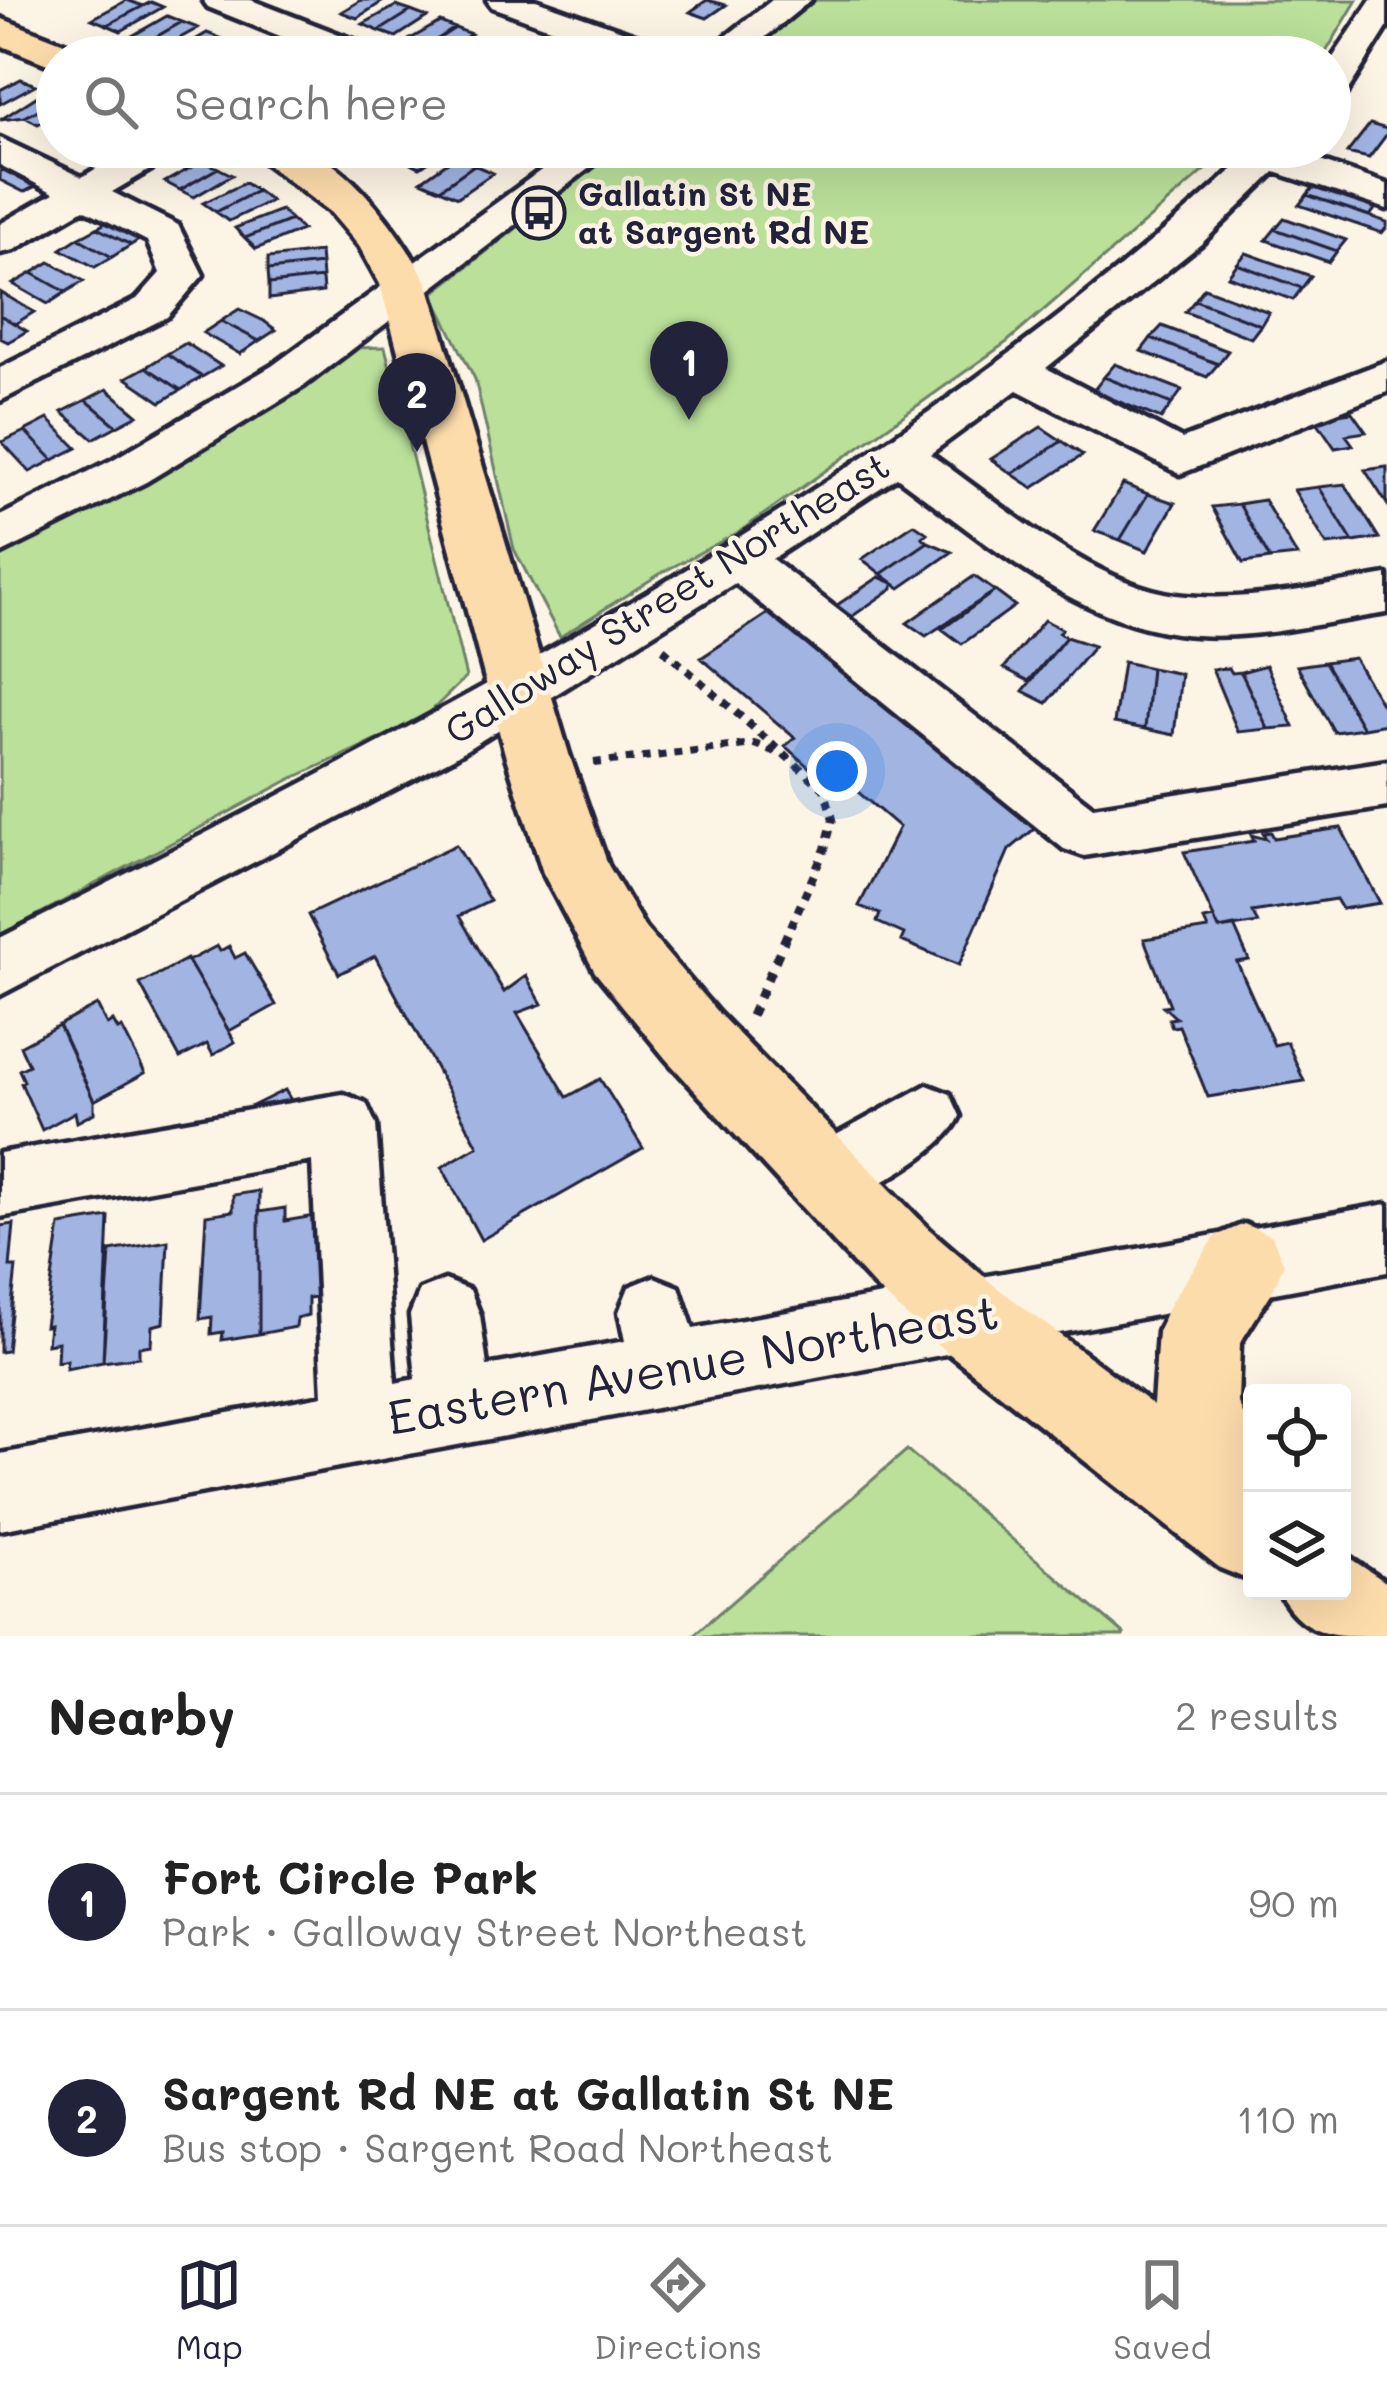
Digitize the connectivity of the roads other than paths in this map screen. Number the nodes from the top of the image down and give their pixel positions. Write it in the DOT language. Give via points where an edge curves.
graph roads {
  1 [pos="220,0"];
  2 [pos="505,0"];
  3 [pos="794,0"];
  4 [pos="1386,4"];
  5 [pos="1,32"];
  6 [pos="311,36"];
  7 [pos="604,36"];
  8 [pos="746,36"];
  9 [pos="36,46"];
  10 [pos="1351,74"];
  11 [pos="0,150"];
  12 [pos="125,168"];
  13 [pos="303,168"];
  14 [pos="568,168"];
  15 [pos="1258,168"];
  16 [pos="1315,168"];
  17 [pos="84,192"];
  18 [pos="1387,197"];
  19 [pos="0,241"];
  20 [pos="406,290"];
  21 [pos="1015,370"];
  22 [pos="1387,375"];
  23 [pos="0,386"];
  24 [pos="898,454"];
  25 [pos="0,537"];
  26 [pos="737,558"];
  27 [pos="1387,594"];
  28 [pos="519,692"];
  29 [pos="1387,784"];
  30 [pos="0,968"];
  31 [pos="927,1116"];
  32 [pos="824,1178"];
  33 [pos="0,1185"];
  34 [pos="1387,1238"];
  35 [pos="1244,1264"];
  36 [pos="445,1315"];
  37 [pos="966,1315"];
  38 [pos="456,1410"];
  39 [pos="362,1426"];
  40 [pos="0,1492"];
  41 [pos="1243,1514"];
  42 [pos="1243,1527"];
  43 [pos="1335,1600"];
  44 [pos="1382,1636"];
  1 -- 6 [label="street"];
  2 -- 7 [label="street"];
  3 -- 8 [label="street"];
  4 -- 10 [label="street"];
  5 -- 9 [label="main road"];
  11 -- 17 [label="street"];
  12 -- 17 [label="street"];
  13 -- 20 [label="main road" via="358,214"];
  14 -- 20 [label="street"];
  15 -- 21 [label="street, Galloway Street Northeast" via="1187,236"];
  16 -- 18 [label="street"];
  17 -- 19 [label="street"];
  17 -- 23 [label="street" via="164,234 182,275 152,308"];
  20 -- 25 [label="street" via="238,407"];
  20 -- 28 [label="main road"];
  21 -- 22 [label="street" via="1180,458"];
  21 -- 24 [label="street, Galloway Street Northeast"];
  24 -- 26 [label="street, Galloway Street Northeast"];
  24 -- 27 [label="street" via="1091,586 1139,607 1206,615"];
  26 -- 28 [label="street, Galloway Street Northeast"];
  26 -- 29 [label="street" via="1084,832"];
  28 -- 30 [label="street, Galloway Street Northeast"];
  28 -- 32 [label="main road" via="577,873 601,920 656,995"];
  31 -- 32 [label="street"];
  32 -- 37 [label="main road"];
  33 -- 39 [label="street" via="343,1125"];
  34 -- 35 [label="street, Eastern Avenue Northeast"];
  35 -- 37 [label="street, Eastern Avenue Northeast"];
  35 -- 41 [label="main road" via="1198,1332 1195,1406"];
  36 -- 38 [label="street"];
  37 -- 38 [label="street, Eastern Avenue Northeast" via="660,1341"];
  37 -- 42 [label="main road"];
  38 -- 39 [label="street, Eastern Avenue Northeast"];
  39 -- 40 [label="street, Eastern Avenue Northeast"];
  43 -- 44 [label="main road"];
}
